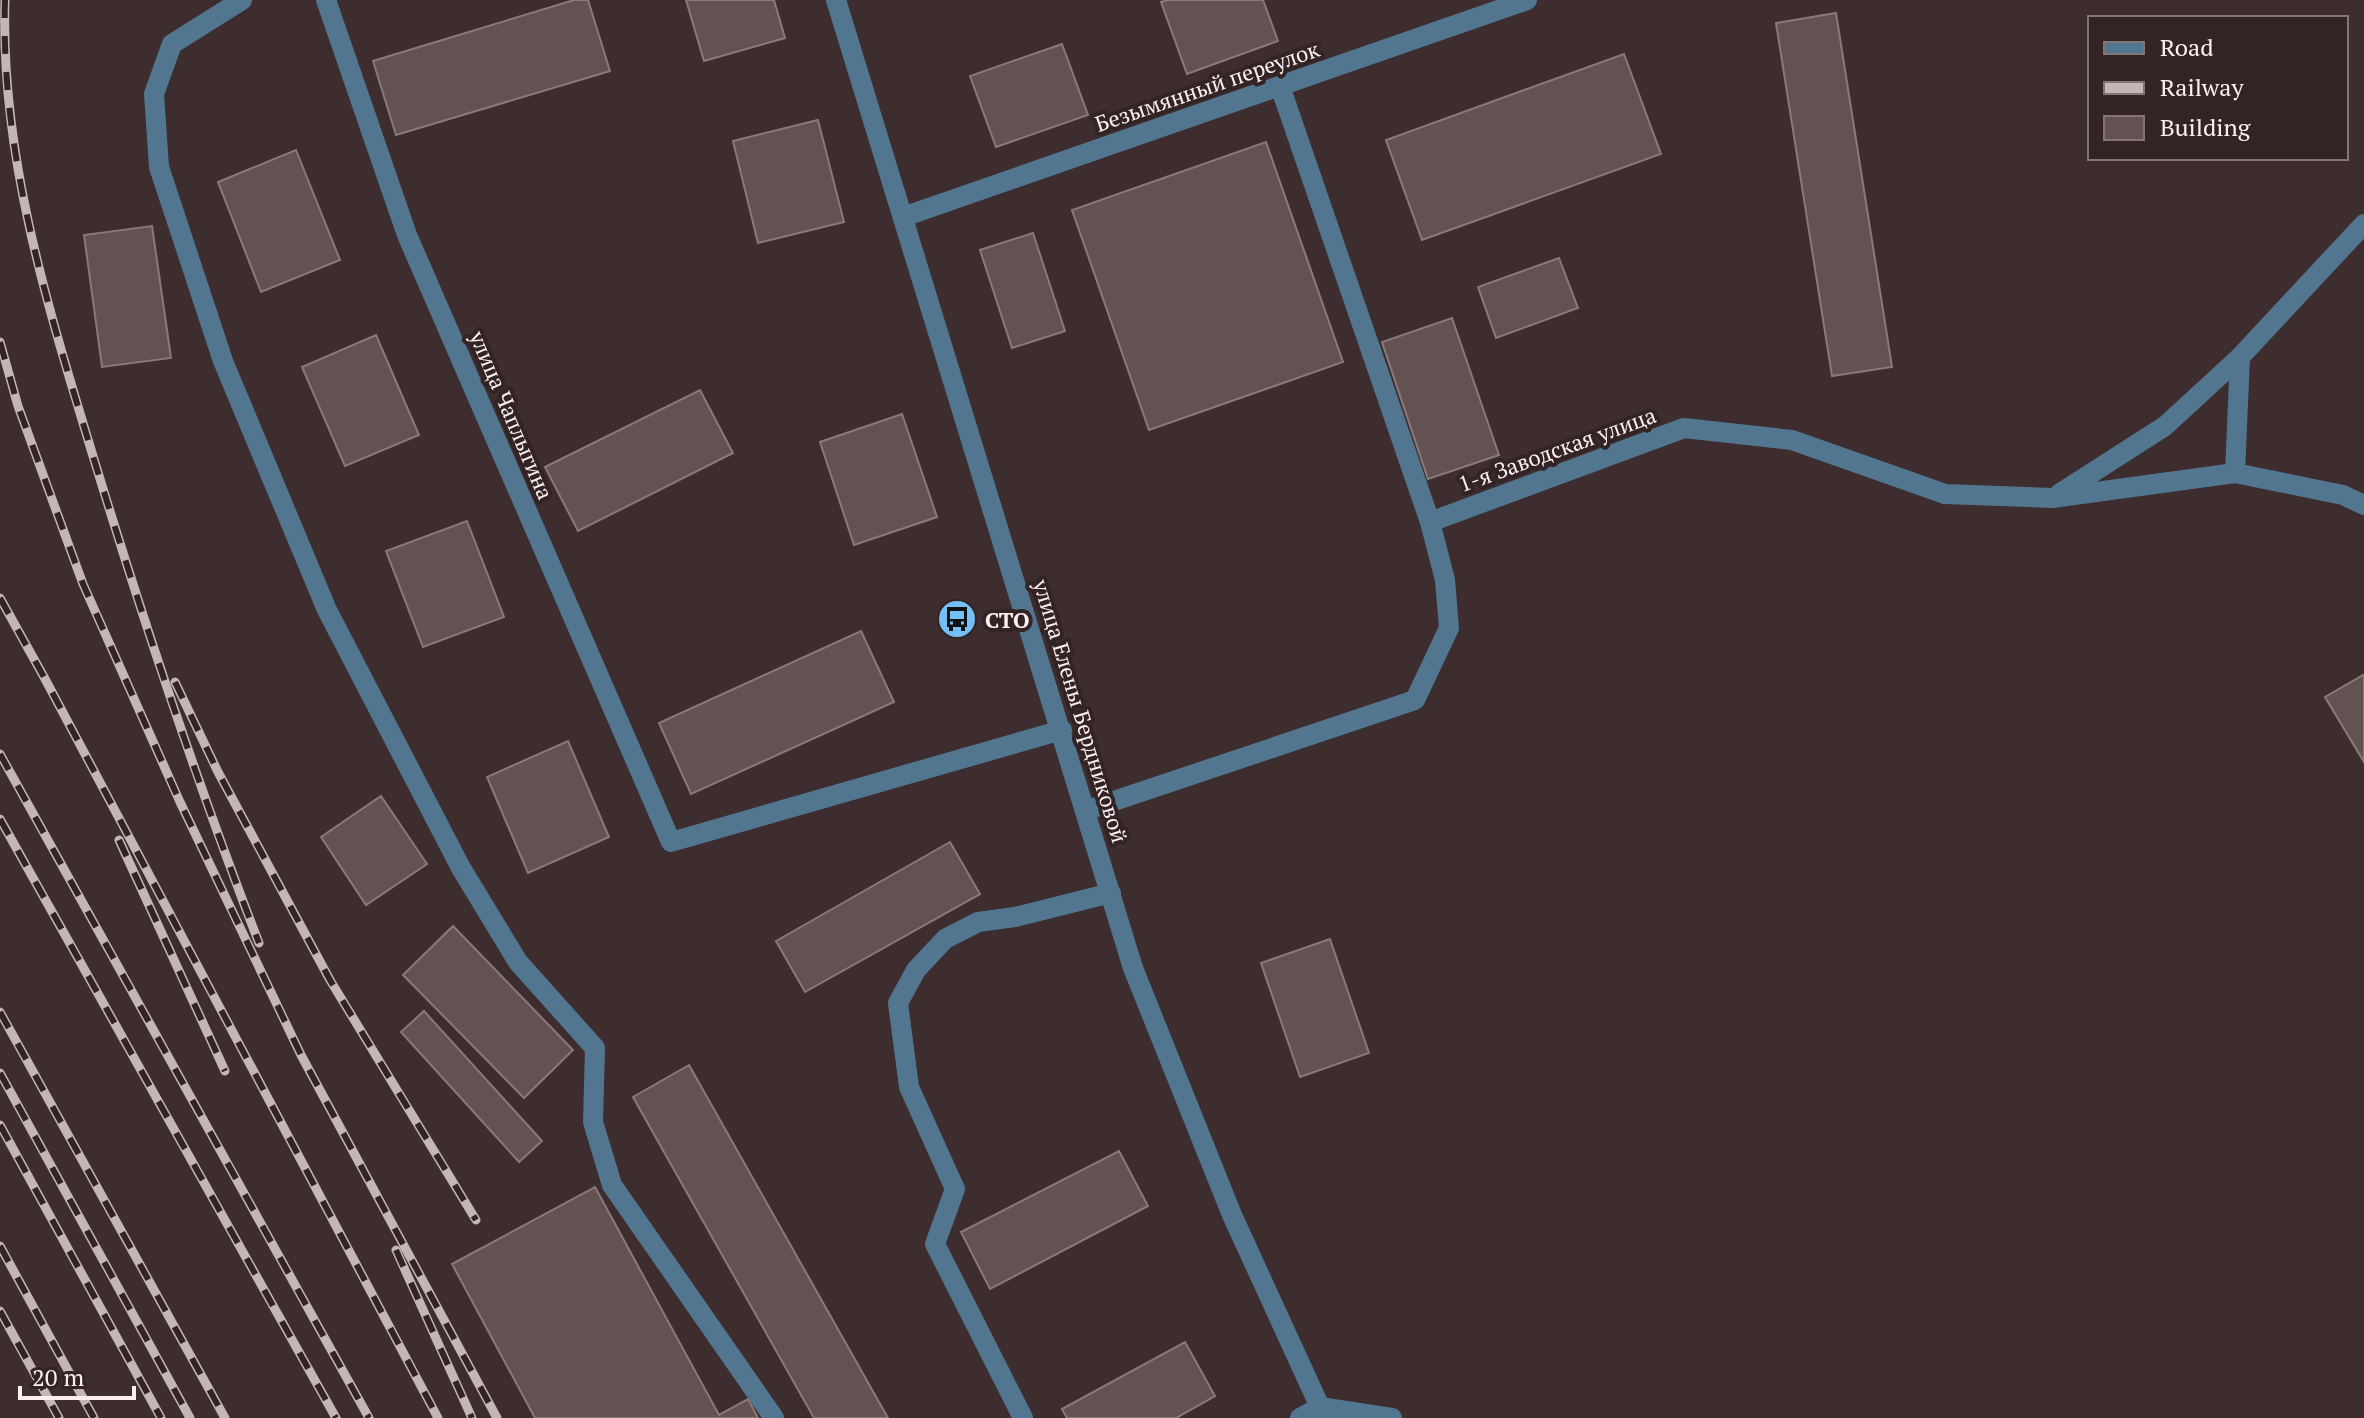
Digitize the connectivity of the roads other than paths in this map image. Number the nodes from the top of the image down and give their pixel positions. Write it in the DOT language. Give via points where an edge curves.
graph roads {
  1 [pos="242,0"];
  2 [pos="326,0"];
  3 [pos="836,0"];
  4 [pos="1527,0"];
  5 [pos="1280,86"];
  6 [pos="903,217"];
  7 [pos="2364,224"];
  8 [pos="2240,357"];
  9 [pos="2235,473"];
  10 [pos="2052,498"];
  11 [pos="2364,505"];
  12 [pos="1430,522"];
  13 [pos="1062,730"];
  14 [pos="1087,810"];
  15 [pos="1111,893"];
  16 [pos="1323,1413"];
  17 [pos="774,1418"];
  18 [pos="1023,1418"];
  19 [pos="1300,1418"];
  20 [pos="1392,1418"];
  1 -- 17 [label="street" via="172,44 154,94 159,167 223,361 327,610 461,868 518,962 595,1048 593,1122 612,1185"];
  2 -- 13 [label="street, улица Чаплыгина" via="407,235 671,842"];
  3 -- 6 [label="street, улица Елены Бердниковой"];
  4 -- 5 [label="street, Безымянный переулок"];
  5 -- 6 [label="street, Безымянный переулок"];
  5 -- 12 [label="street"];
  6 -- 13 [label="street, улица Елены Бердниковой"];
  7 -- 8 [label="street"];
  8 -- 9 [label="street"];
  8 -- 10 [label="street" via="2165,426"];
  9 -- 10 [label="street, 1-я Заводская улица"];
  9 -- 11 [label="street, 1-я Заводская улица" via="2343,495"];
  10 -- 12 [label="street, 1-я Заводская улица" via="1945,494 1792,440 1684,428"];
  12 -- 14 [label="street" via="1445,580 1449,628 1415,700"];
  13 -- 14 [label="street, улица Елены Бердниковой"];
  14 -- 15 [label="street, улица Елены Бердниковой"];
  15 -- 16 [label="street, улица Елены Бердниковой" via="1133,968 1232,1215"];
  15 -- 18 [label="street" via="978,922 945,939 916,970 898,1003 909,1087 955,1189 935,1244"];
  16 -- 19 [label="street"];
  16 -- 20 [label="street"];
}
